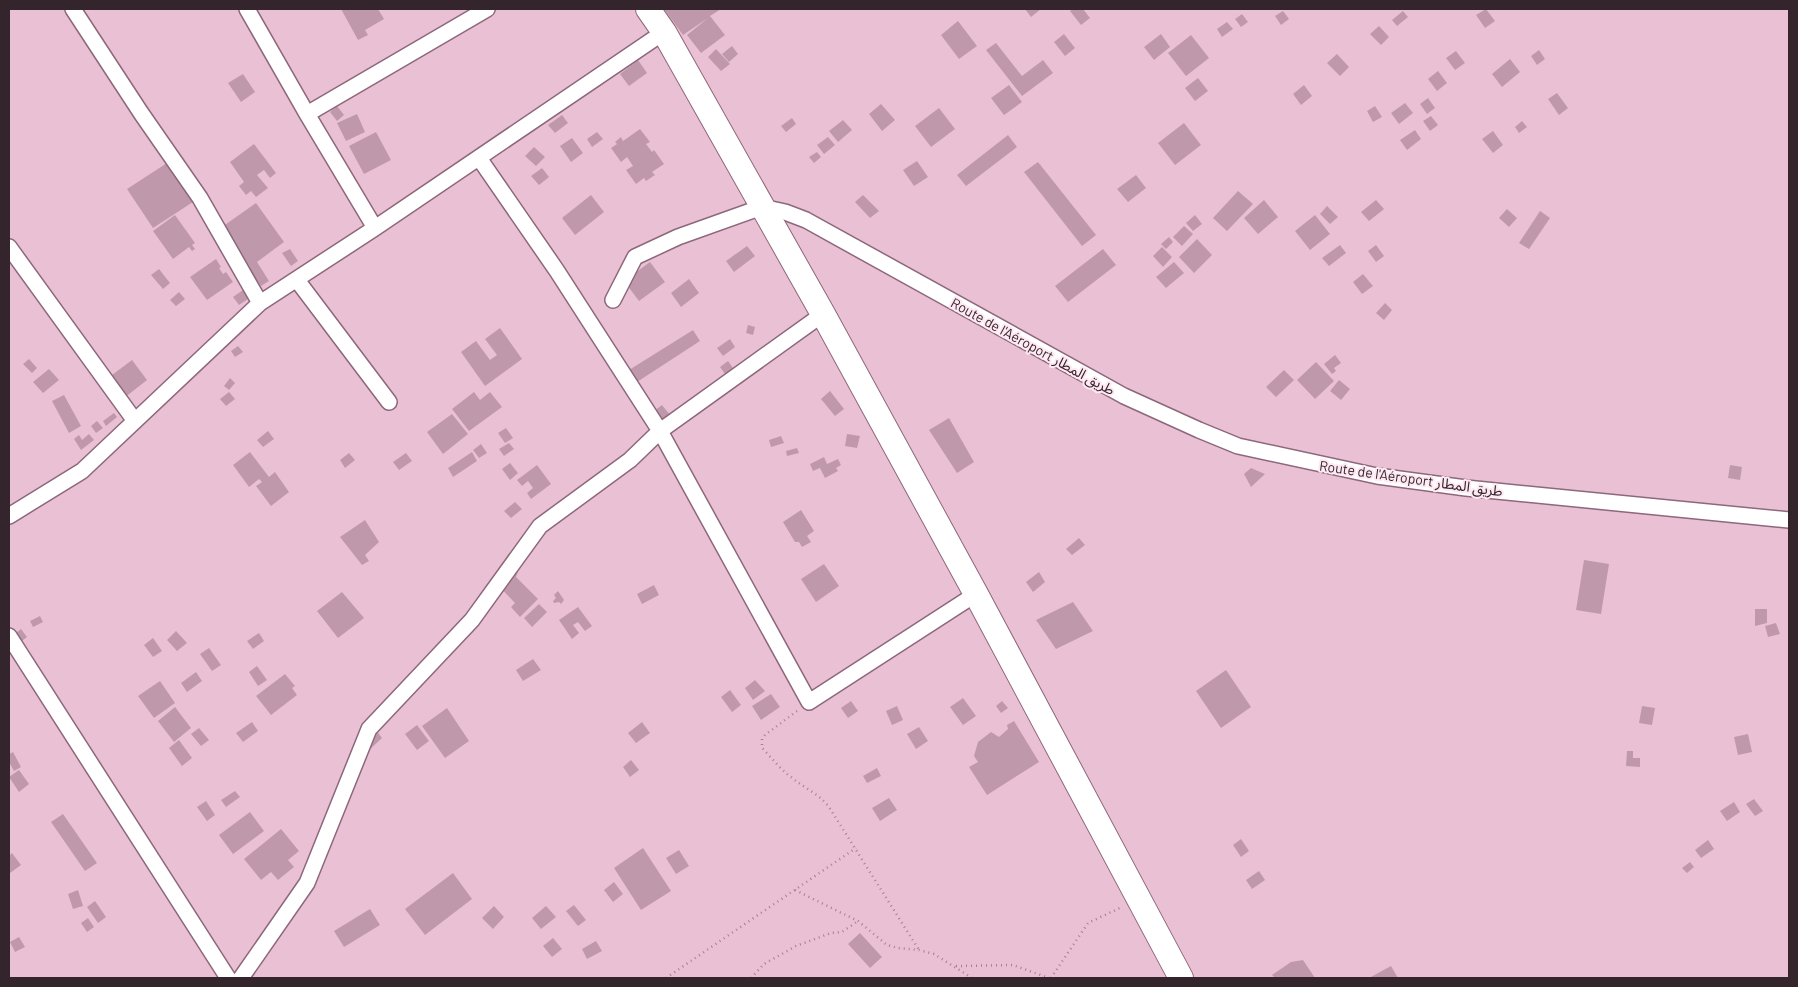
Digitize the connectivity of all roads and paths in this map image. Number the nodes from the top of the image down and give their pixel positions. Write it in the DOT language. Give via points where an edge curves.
graph roads {
  1 [pos="73,9"];
  2 [pos="247,9"];
  3 [pos="487,9"];
  4 [pos="648,9"];
  5 [pos="664,32"];
  6 [pos="306,114"];
  7 [pos="479,158"];
  8 [pos="762,207"];
  9 [pos="376,228"];
  10 [pos="9,247"];
  11 [pos="297,280"];
  12 [pos="613,300"];
  13 [pos="260,303"];
  14 [pos="823,314"];
  15 [pos="389,402"];
  16 [pos="135,421"];
  17 [pos="660,430"];
  18 [pos="9,516"];
  19 [pos="1789,520"];
  20 [pos="976,594"];
  21 [pos="9,636"];
  22 [pos="809,702"];
  23 [pos="856,848"];
  24 [pos="795,890"];
  25 [pos="1138,900"];
  26 [pos="858,921"];
  27 [pos="919,950"];
  28 [pos="954,966"];
  29 [pos="228,978"];
  30 [pos="242,978"];
  31 [pos="666,978"];
  32 [pos="751,978"];
  33 [pos="972,978"];
  34 [pos="1050,978"];
  35 [pos="1181,978"];
  1 -- 13 [label="street" via="200,198"];
  2 -- 6 [label="street"];
  3 -- 6 [label="street"];
  4 -- 5 [label="main road"];
  5 -- 7 [label="street"];
  5 -- 8 [label="main road"];
  6 -- 9 [label="street"];
  7 -- 9 [label="street"];
  7 -- 17 [label="street"];
  8 -- 12 [label="street" via="635,256"];
  8 -- 14 [label="main road"];
  8 -- 19 [label="street, Route de l'Aéroport طريق المطار" via="806,220 1124,396 1238,446 1377,476 1466,488"];
  9 -- 11 [label="street"];
  10 -- 16 [label="street"];
  11 -- 13 [label="street"];
  11 -- 15 [label="street"];
  13 -- 16 [label="street"];
  14 -- 17 [label="street"];
  14 -- 20 [label="main road"];
  16 -- 18 [label="street" via="82,471"];
  17 -- 22 [label="street"];
  17 -- 30 [label="street" via="630,460 540,526 472,620 369,729 307,883"];
  20 -- 22 [label="street"];
  20 -- 25 [label="main road"];
  21 -- 29 [label="street"];
  22 -- 23 [label="path" via="765,735 762,748 791,777 822,798"];
  23 -- 24 [label="path"];
  23 -- 27 [label="path"];
  24 -- 26 [label="path"];
  24 -- 31 [label="path"];
  25 -- 34 [label="path" via="1088,923"];
  25 -- 35 [label="main road"];
  26 -- 27 [label="path" via="887,944"];
  26 -- 32 [label="path" via="842,932 796,946 764,964"];
  27 -- 28 [label="path" via="934,954"];
  28 -- 33 [label="path"];
  28 -- 34 [label="path" via="1012,964"];
}
